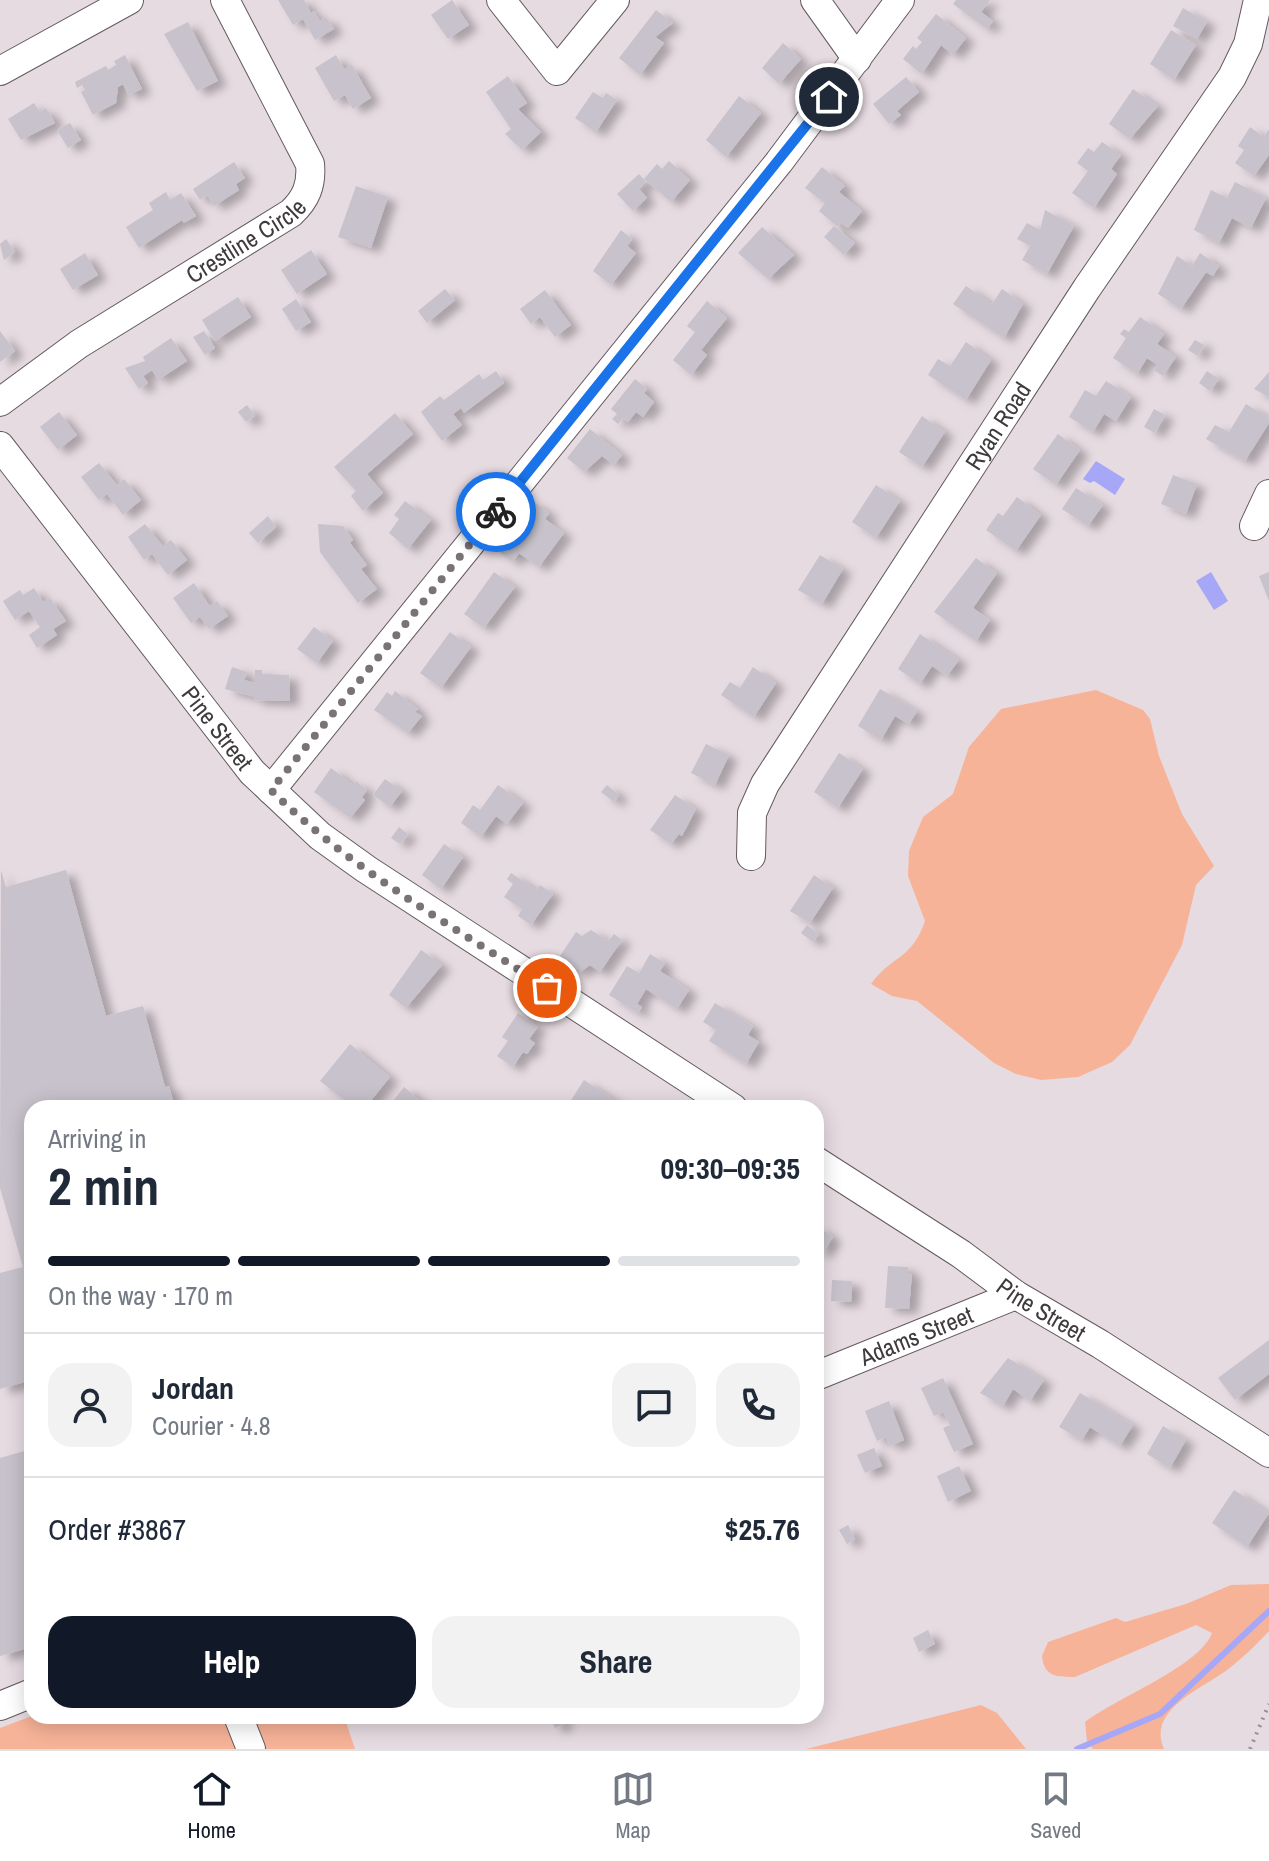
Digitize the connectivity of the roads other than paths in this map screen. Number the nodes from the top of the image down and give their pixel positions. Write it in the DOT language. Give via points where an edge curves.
graph roads {
  1 [pos="129,0"];
  2 [pos="225,0"];
  3 [pos="501,0"];
  4 [pos="615,0"];
  5 [pos="815,0"];
  6 [pos="900,0"];
  7 [pos="1258,0"];
  8 [pos="857,59"];
  9 [pos="0,71"];
  10 [pos="0,402"];
  11 [pos="0,446"];
  12 [pos="1269,494"];
  13 [pos="1254,526"];
  14 [pos="271,790"];
  15 [pos="751,856"];
  16 [pos="721,1100"];
  17 [pos="824,1166"];
  18 [pos="1016,1295"];
  19 [pos="824,1373"];
  20 [pos="1269,1453"];
  21 [pos="24,1696"];
  22 [pos="0,1706"];
  23 [pos="241,1724"];
  24 [pos="251,1749"];
  1 -- 9 [label="street"];
  2 -- 10 [label="street, Crestline Circle" via="310,164 307,193 291,213 79,344"];
  3 -- 4 [label="street" via="557,71"];
  5 -- 8 [label="street"];
  6 -- 8 [label="street"];
  7 -- 15 [label="street, Ryan Road" via="1248,44 1232,77 1087,288 765,784 752,813"];
  8 -- 14 [label="street"];
  11 -- 14 [label="street, Pine Street"];
  12 -- 13 [label="street"];
  14 -- 16 [label="street, Pine Street" via="320,836 366,869"];
  17 -- 18 [label="street, Pine Street"];
  18 -- 19 [label="street, Adams Street"];
  18 -- 20 [label="street, Pine Street"];
  21 -- 22 [label="street"];
  23 -- 24 [label="street"];
}
